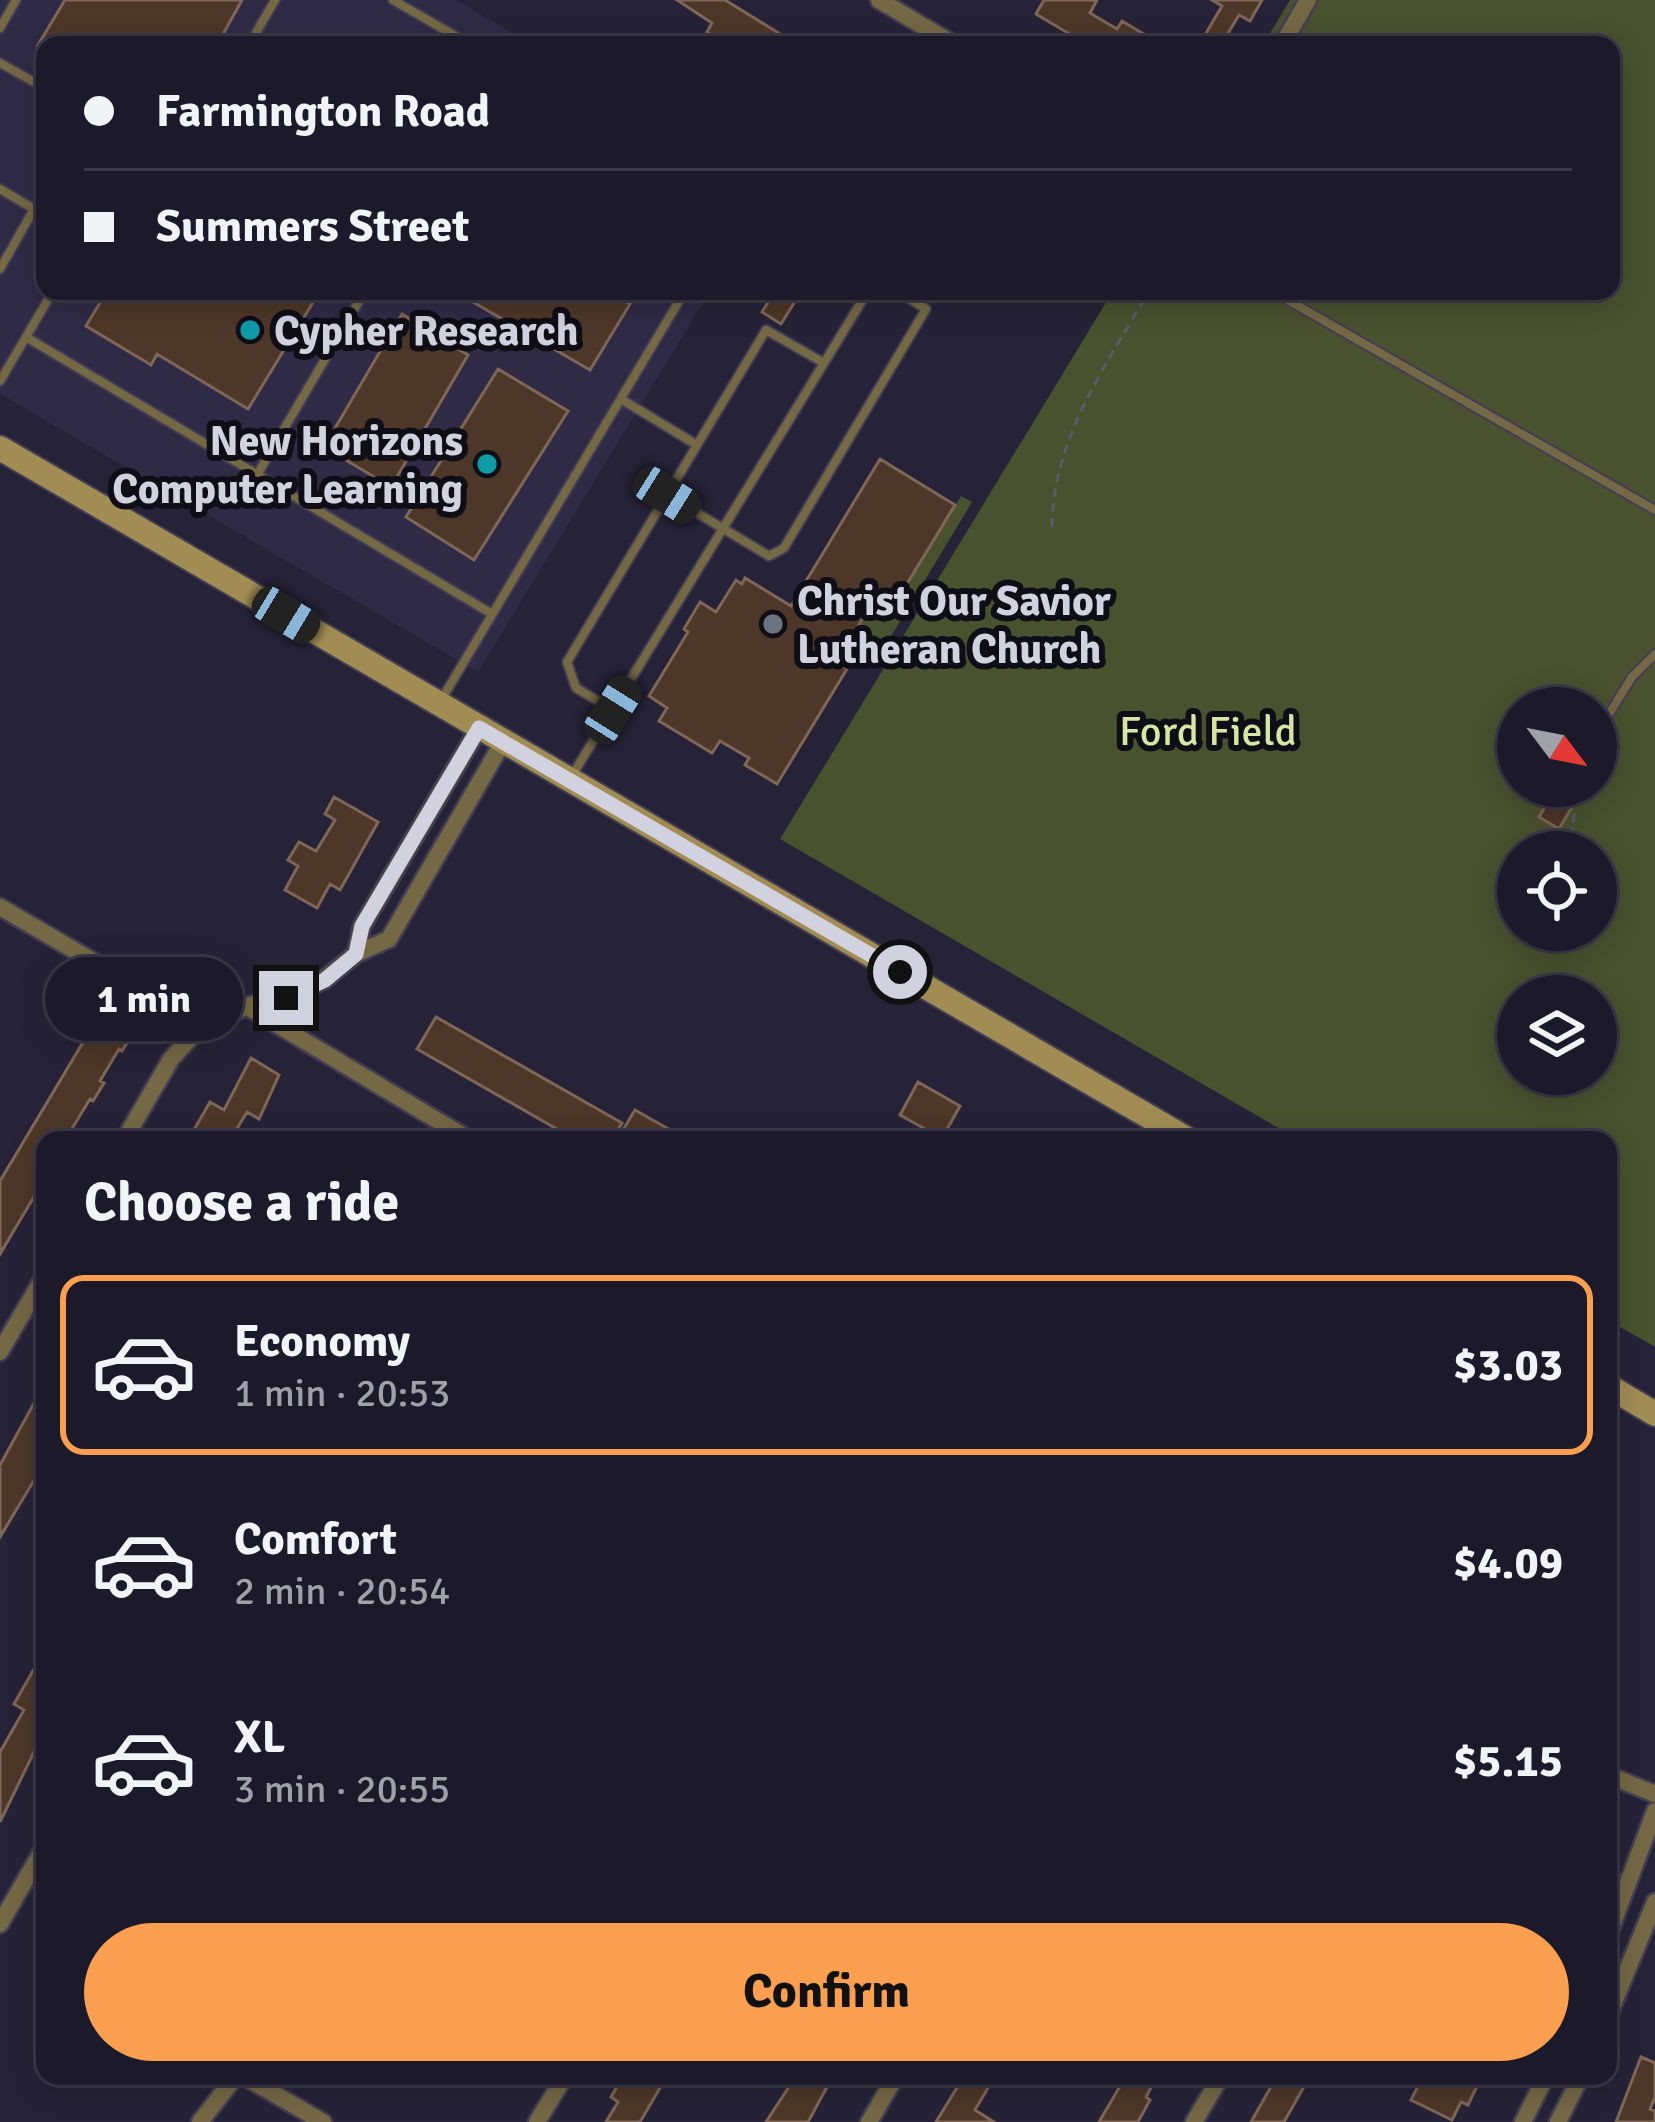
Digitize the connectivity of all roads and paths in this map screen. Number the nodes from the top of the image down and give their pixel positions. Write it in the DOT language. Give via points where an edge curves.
graph roads {
  1 [pos="16,0"];
  2 [pos="275,0"];
  3 [pos="392,0"];
  4 [pos="879,0"];
  5 [pos="1308,0"];
  6 [pos="0,28"];
  7 [pos="254,36"];
  8 [pos="455,36"];
  9 [pos="940,36"];
  10 [pos="1287,36"];
  11 [pos="0,63"];
  12 [pos="36,83"];
  13 [pos="0,189"];
  14 [pos="0,269"];
  15 [pos="48,300"];
  16 [pos="360,300"];
  17 [pos="680,300"];
  18 [pos="862,300"];
  19 [pos="912,300"];
  20 [pos="1144,300"];
  21 [pos="1288,300"];
  22 [pos="26,337"];
  23 [pos="824,363"];
  24 [pos="0,381"];
  25 [pos="621,399"];
  26 [pos="697,445"];
  27 [pos="0,448"];
  28 [pos="256,475"];
  29 [pos="667,495"];
  30 [pos="1655,510"];
  31 [pos="1052,527"];
  32 [pos="723,530"];
  33 [pos="492,614"];
  34 [pos="1655,654"];
  35 [pos="1617,701"];
  36 [pos="439,704"];
  37 [pos="613,710"];
  38 [pos="479,728"];
  39 [pos="503,742"];
  40 [pos="568,780"];
  41 [pos="0,908"];
  42 [pos="356,954"];
  43 [pos="245,1006"];
  44 [pos="130,1131"];
  45 [pos="450,1131"];
  46 [pos="1174,1131"];
  47 [pos="36,1290"];
  48 [pos="0,1352"];
  49 [pos="1617,1391"];
  50 [pos="1655,1414"];
  51 [pos="1617,1779"];
  52 [pos="1655,1794"];
  53 [pos="1655,1811"];
  54 [pos="36,1862"];
  55 [pos="1655,1902"];
  56 [pos="1617,1912"];
  57 [pos="0,1924"];
  58 [pos="1617,1996"];
  59 [pos="232,2085"];
  60 [pos="256,2085"];
  61 [pos="560,2085"];
  62 [pos="891,2085"];
  63 [pos="1216,2085"];
  64 [pos="1542,2085"];
  65 [pos="1576,2085"];
  66 [pos="200,2122"];
  67 [pos="323,2122"];
  68 [pos="537,2122"];
  69 [pos="869,2122"];
  70 [pos="1194,2122"];
  71 [pos="1523,2122"];
  72 [pos="1558,2122"];
  1 -- 6 [label="lane"];
  2 -- 7 [label="lane"];
  3 -- 8 [label="lane"];
  4 -- 9 [label="street"];
  5 -- 10 [label="street"];
  11 -- 12 [label="lane"];
  13 -- 14 [label="lane" via="34,209"];
  15 -- 22 [label="lane"];
  16 -- 28 [label="lane"];
  17 -- 25 [label="lane"];
  18 -- 23 [label="lane"];
  19 -- 32 [label="lane" via="926,309 784,548 769,556"];
  20 -- 31 [label="path" via="1069,434"];
  21 -- 30 [label="lane"];
  22 -- 24 [label="lane"];
  22 -- 28 [label="lane"];
  23 -- 26 [label="lane" via="766,330"];
  23 -- 32 [label="lane"];
  25 -- 26 [label="lane"];
  25 -- 33 [label="lane"];
  26 -- 29 [label="lane"];
  27 -- 36 [label="main road"];
  28 -- 33 [label="lane"];
  29 -- 32 [label="lane"];
  29 -- 37 [label="lane" via="567,662 576,688"];
  32 -- 37 [label="lane"];
  33 -- 36 [label="lane"];
  34 -- 35 [label="lane"];
  36 -- 38 [label="main road"];
  37 -- 40 [label="lane"];
  38 -- 39 [label="main road"];
  38 -- 42 [label="street" via="362,926"];
  39 -- 40 [label="main road"];
  39 -- 42 [label="street" via="389,939"];
  40 -- 46 [label="main road"];
  41 -- 43 [label="street" via="144,991"];
  42 -- 43 [label="street" via="325,980"];
  43 -- 44 [label="street" via="193,1035"];
  43 -- 45 [label="street"];
  47 -- 48 [label="street"];
  49 -- 50 [label="main road"];
  51 -- 52 [label="street"];
  53 -- 56 [label="street"];
  54 -- 57 [label="street"];
  55 -- 58 [label="street"];
  59 -- 66 [label="street"];
  60 -- 67 [label="street"];
  61 -- 68 [label="street"];
  62 -- 69 [label="street"];
  63 -- 70 [label="street"];
  64 -- 71 [label="street"];
  65 -- 72 [label="street"];
}
